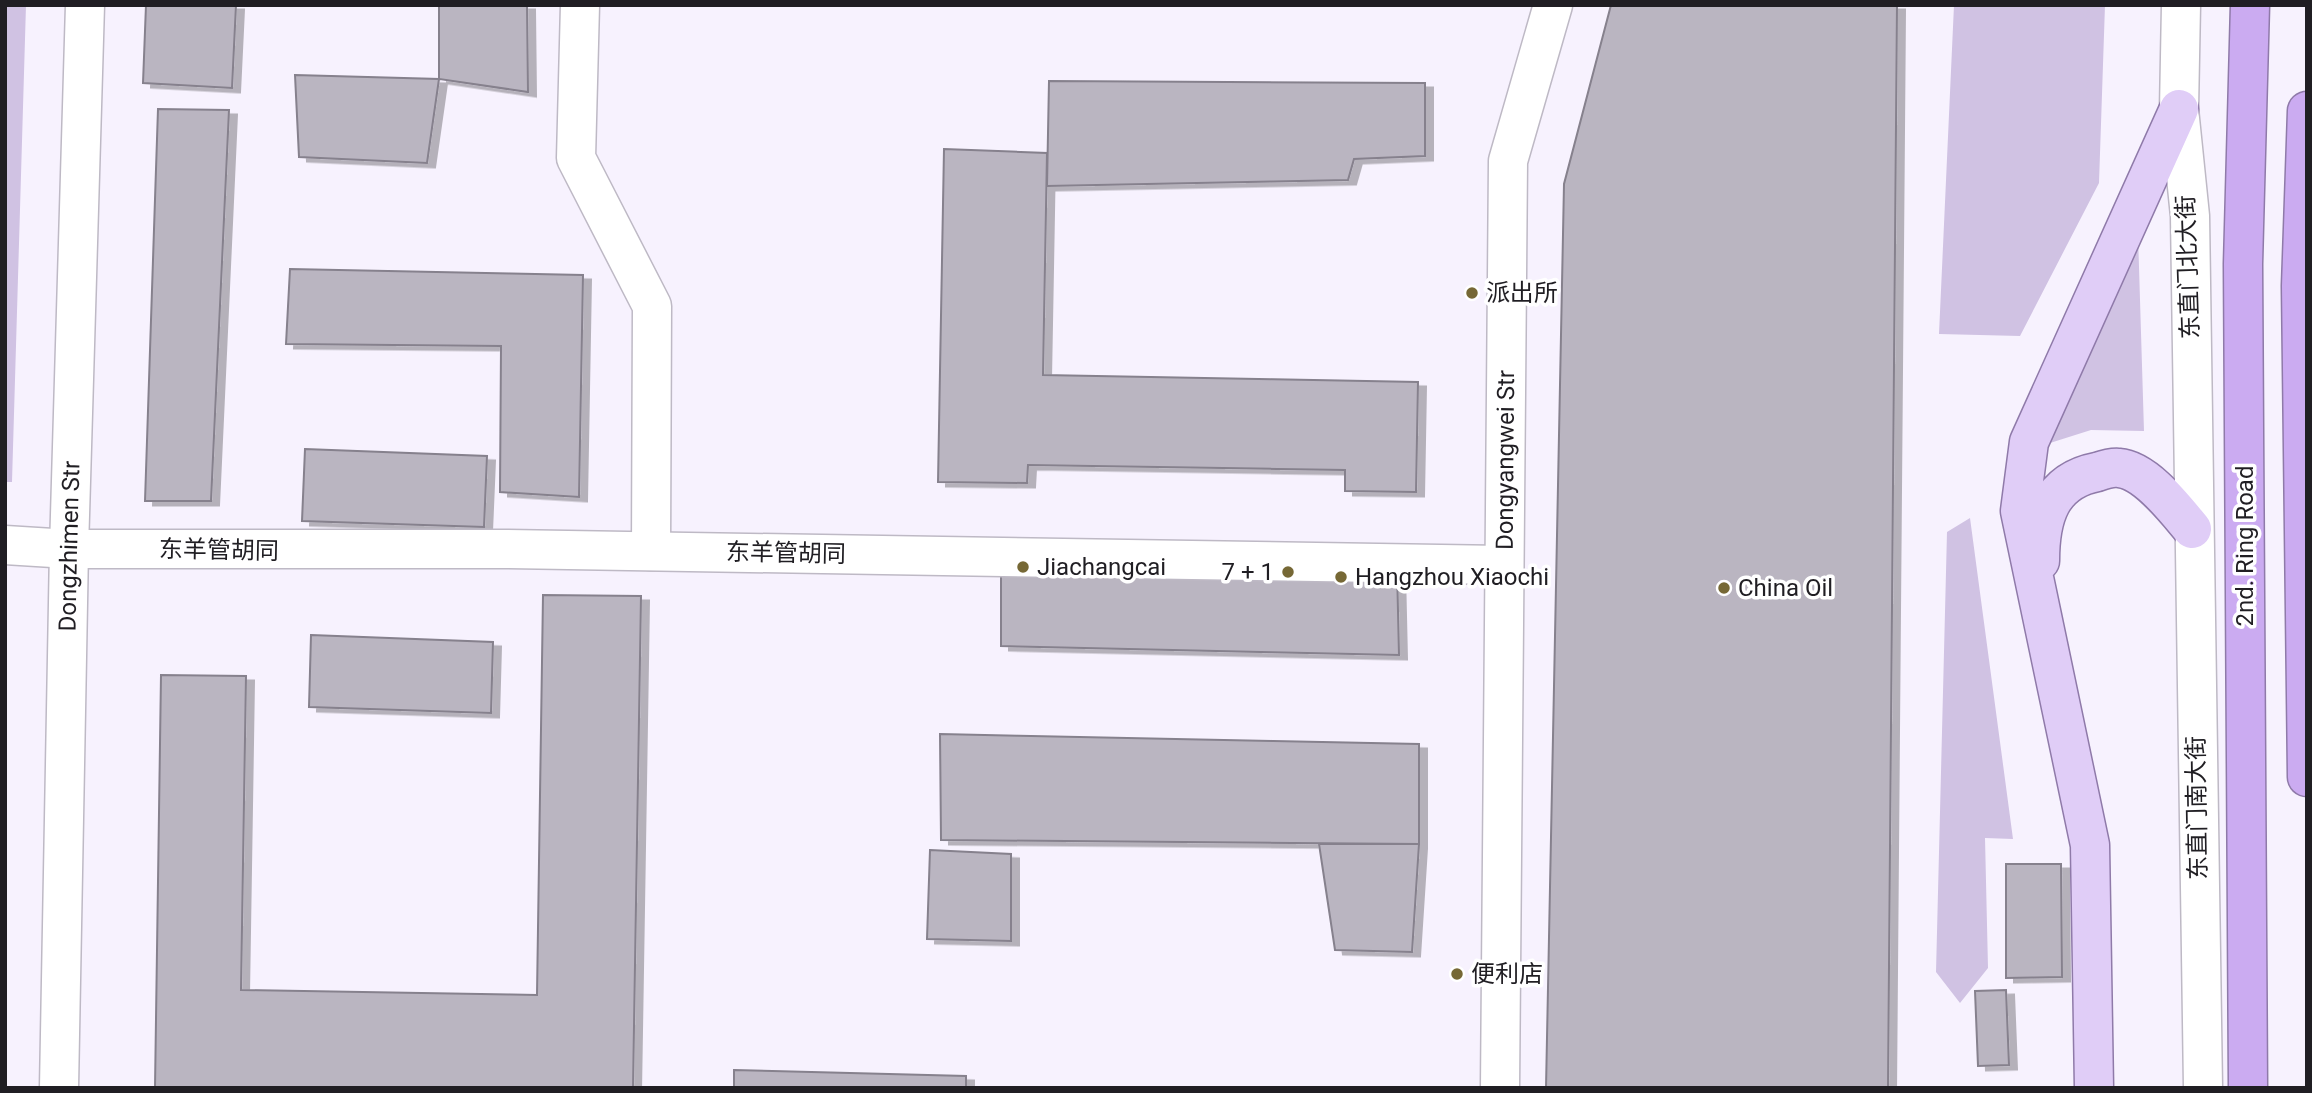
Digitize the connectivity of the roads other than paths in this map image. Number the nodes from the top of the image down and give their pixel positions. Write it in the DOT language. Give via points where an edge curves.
graph roads {
  1 [pos="85,5"];
  2 [pos="580,5"];
  3 [pos="1553,5"];
  4 [pos="2181,5"];
  5 [pos="2250,5"];
  6 [pos="2179,109"];
  7 [pos="2307,111"];
  8 [pos="2192,529"];
  9 [pos="5,545"];
  10 [pos="69,549"];
  11 [pos="651,551"];
  12 [pos="1503,565"];
  13 [pos="2039,605"];
  14 [pos="2307,777"];
  15 [pos="59,1088"];
  16 [pos="1500,1088"];
  17 [pos="2094,1088"];
  18 [pos="2203,1088"];
  19 [pos="2248,1088"];
  1 -- 10 [label="street, Dongzhimen Str"];
  2 -- 11 [label="street" via="576,158 652,306"];
  3 -- 12 [label="street, Dongyangwei Str" via="1508,161"];
  4 -- 6 [label="street, 东直门北大街"];
  5 -- 19 [label="highway, 2nd. Ring Road" via="2243,264"];
  6 -- 8 [label="street, 东直门北大街" via="2190,216"];
  6 -- 13 [label="main road" via="2029,442 2020,511"];
  7 -- 14 [label="highway" via="2301,300"];
  8 -- 13 [label="main road" via="2149,483 2119,467 2078,475 2055,495 2040,529"];
  8 -- 18 [label="street, 东直门南大街"];
  9 -- 10 [label="street, 东羊管胡同"];
  10 -- 11 [label="street, 东羊管胡同"];
  10 -- 15 [label="street, Dongzhimen Str"];
  11 -- 12 [label="street, 东羊管胡同"];
  12 -- 16 [label="street, Dongyangwei Str"];
  13 -- 17 [label="main road" via="2090,845"];
}
